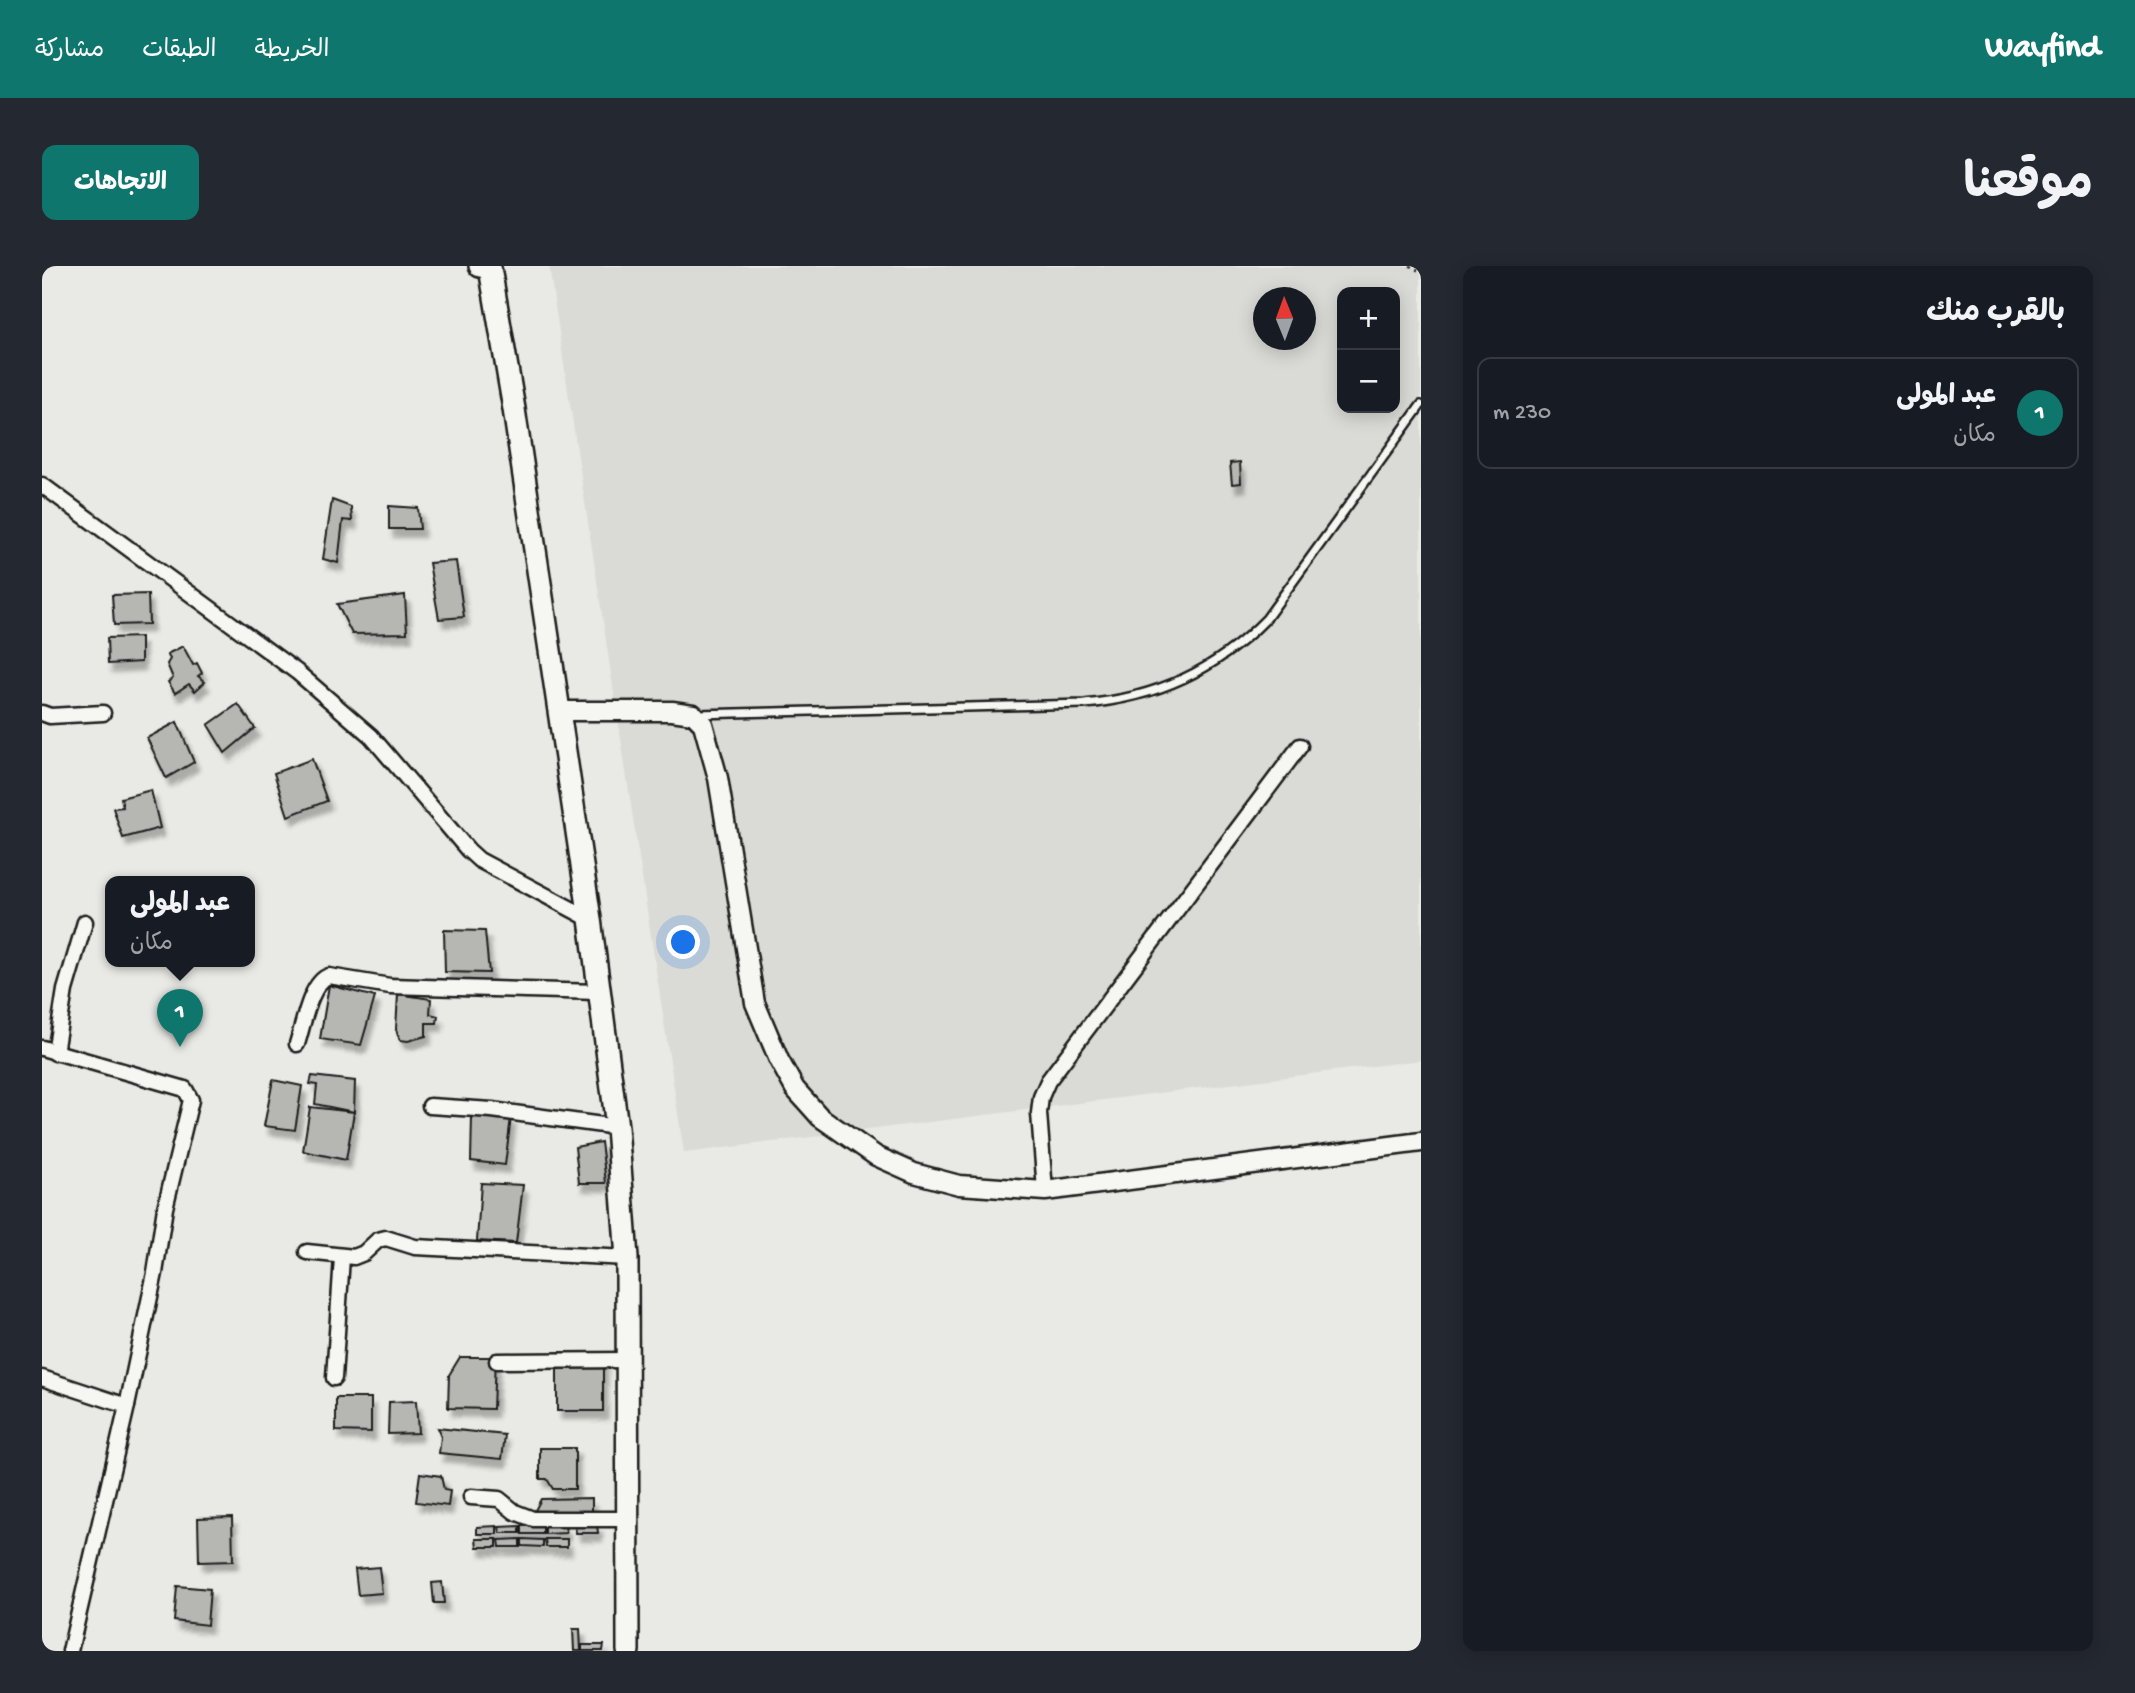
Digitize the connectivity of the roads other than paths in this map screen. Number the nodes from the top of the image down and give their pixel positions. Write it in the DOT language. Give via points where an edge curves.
graph roads {
  1 [pos="487,267"];
  2 [pos="1421,405"];
  3 [pos="42,485"];
  4 [pos="558,711"];
  5 [pos="42,713"];
  6 [pos="103,713"];
  7 [pos="693,714"];
  8 [pos="1300,746"];
  9 [pos="590,919"];
  10 [pos="85,922"];
  11 [pos="598,992"];
  12 [pos="297,1044"];
  13 [pos="48,1050"];
  14 [pos="430,1106"];
  15 [pos="617,1127"];
  16 [pos="1421,1142"];
  17 [pos="1045,1191"];
  18 [pos="307,1252"];
  19 [pos="342,1257"];
  20 [pos="627,1258"];
  21 [pos="497,1360"];
  22 [pos="628,1360"];
  23 [pos="42,1378"];
  24 [pos="334,1378"];
  25 [pos="127,1406"];
  26 [pos="471,1497"];
  27 [pos="628,1519"];
  28 [pos="70,1651"];
  29 [pos="628,1651"];
  1 -- 4 [label="main road" via="514,409"];
  2 -- 7 [label="lane" via="1266,619 1234,649 1179,682 1132,698 1084,704"];
  3 -- 9 [label="street" via="297,672 371,736 479,860"];
  4 -- 7 [label="street"];
  4 -- 9 [label="main road"];
  5 -- 6 [label="street"];
  7 -- 17 [label="street" via="703,724 718,778 755,1003 795,1089 820,1117 876,1156 914,1173 959,1185"];
  8 -- 17 [label="street" via="1048,1081 1039,1113"];
  9 -- 11 [label="main road"];
  10 -- 13 [label="street"];
  11 -- 12 [label="street" via="390,986 329,976 315,986"];
  11 -- 15 [label="main road"];
  13 -- 25 [label="street" via="185,1089 191,1100"];
  14 -- 15 [label="street"];
  15 -- 20 [label="main road"];
  16 -- 17 [label="street"];
  18 -- 19 [label="street"];
  19 -- 20 [label="street" via="359,1255 386,1238 415,1247"];
  19 -- 24 [label="street"];
  20 -- 22 [label="main road"];
  21 -- 22 [label="street"];
  22 -- 27 [label="main road"];
  23 -- 25 [label="street"];
  25 -- 28 [label="street"];
  26 -- 27 [label="street" via="499,1499 515,1513 533,1519"];
  27 -- 29 [label="main road"];
}
